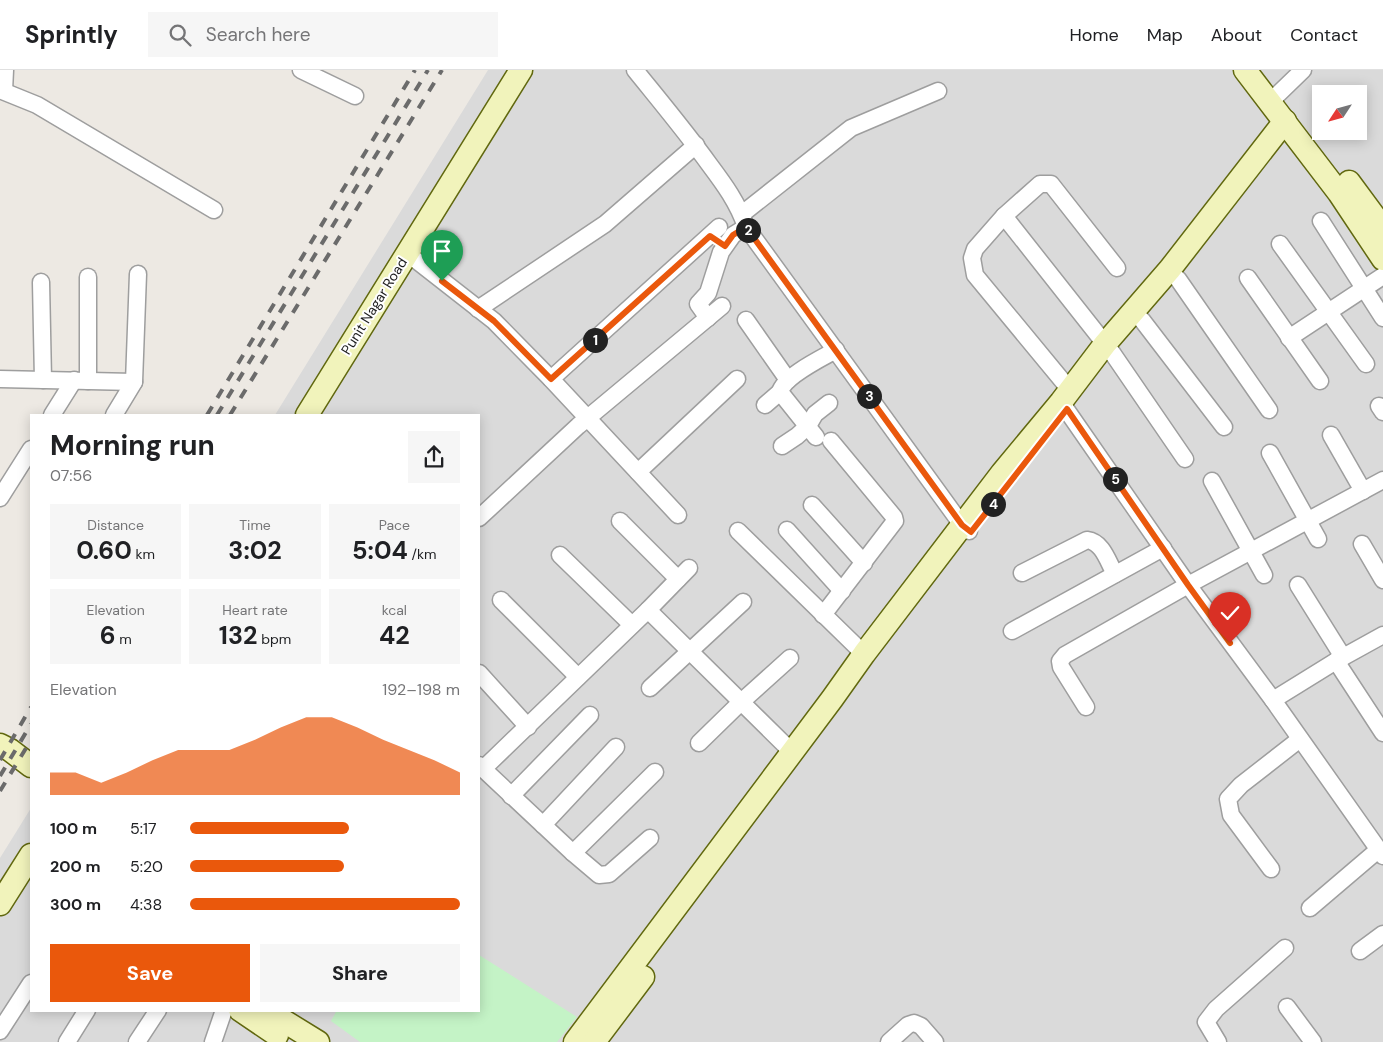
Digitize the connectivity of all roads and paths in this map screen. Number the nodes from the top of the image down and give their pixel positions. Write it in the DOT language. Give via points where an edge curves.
graph roads {
  1 [pos="6,70"];
  2 [pos="301,70"];
  3 [pos="521,70"];
  4 [pos="635,70"];
  5 [pos="1245,70"];
  6 [pos="1264,70"];
  7 [pos="1303,70"];
  8 [pos="2,91"];
  9 [pos="938,91"];
  10 [pos="355,96"];
  11 [pos="1275,96"];
  12 [pos="1290,127"];
  13 [pos="696,145"];
  14 [pos="214,210"];
  15 [pos="1004,216"];
  16 [pos="744,220"];
  17 [pos="1321,221"];
  18 [pos="1383,228"];
  19 [pos="1280,244"];
  20 [pos="725,246"];
  21 [pos="407,253"];
  22 [pos="1383,259"];
  23 [pos="1118,268"];
  24 [pos="138,274"];
  25 [pos="1383,276"];
  26 [pos="88,277"];
  27 [pos="1248,278"];
  28 [pos="1178,279"];
  29 [pos="41,282"];
  30 [pos="1364,288"];
  31 [pos="722,306"];
  32 [pos="478,309"];
  33 [pos="1329,312"];
  34 [pos="708,318"];
  35 [pos="1383,318"];
  36 [pos="746,320"];
  37 [pos="1142,320"];
  38 [pos="1289,338"];
  39 [pos="1109,349"];
  40 [pos="836,350"];
  41 [pos="1366,364"];
  42 [pos="0,379"];
  43 [pos="551,379"];
  44 [pos="737,379"];
  45 [pos="43,380"];
  46 [pos="81,381"];
  47 [pos="1320,381"];
  48 [pos="134,382"];
  49 [pos="784,386"];
  50 [pos="1066,400"];
  51 [pos="829,403"];
  52 [pos="765,405"];
  53 [pos="1268,410"];
  54 [pos="53,414"];
  55 [pos="115,414"];
  56 [pos="308,414"];
  57 [pos="588,419"];
  58 [pos="1224,427"];
  59 [pos="1331,434"];
  60 [pos="818,435"];
  61 [pos="782,446"];
  62 [pos="30,450"];
  63 [pos="1270,453"];
  64 [pos="1185,459"];
  65 [pos="638,472"];
  66 [pos="1383,480"];
  67 [pos="1212,481"];
  68 [pos="1363,491"];
  69 [pos="0,498"];
  70 [pos="812,504"];
  71 [pos="678,515"];
  72 [pos="480,517"];
  73 [pos="1308,520"];
  74 [pos="620,521"];
  75 [pos="967,528"];
  76 [pos="787,530"];
  77 [pos="738,531"];
  78 [pos="1318,539"];
  79 [pos="1362,544"];
  80 [pos="1163,548"];
  81 [pos="1251,551"];
  82 [pos="560,554"];
  83 [pos="864,563"];
  84 [pos="1022,573"];
  85 [pos="1115,574"];
  86 [pos="1264,575"];
  87 [pos="1383,580"];
  88 [pos="1188,585"];
  89 [pos="1298,585"];
  90 [pos="842,591"];
  91 [pos="501,600"];
  92 [pos="744,602"];
  93 [pos="648,610"];
  94 [pos="823,615"];
  95 [pos="632,625"];
  96 [pos="1012,631"];
  97 [pos="1383,636"];
  98 [pos="690,652"];
  99 [pos="864,654"];
  100 [pos="790,658"];
  101 [pos="1339,659"];
  102 [pos="480,674"];
  103 [pos="578,677"];
  104 [pos="650,688"];
  105 [pos="1273,700"];
  106 [pos="740,703"];
  107 [pos="1086,707"];
  108 [pos="590,715"];
  109 [pos="528,727"];
  110 [pos="1383,733"];
  111 [pos="1300,739"];
  112 [pos="699,743"];
  113 [pos="0,745"];
  114 [pos="616,747"];
  115 [pos="792,752"];
  116 [pos="30,765"];
  117 [pos="481,767"];
  118 [pos="654,772"];
  119 [pos="511,796"];
  120 [pos="543,825"];
  121 [pos="650,838"];
  122 [pos="573,853"];
  123 [pos="1381,853"];
  124 [pos="29,864"];
  125 [pos="1271,869"];
  126 [pos="0,904"];
  127 [pos="1310,908"];
  128 [pos="1383,934"];
  129 [pos="1285,948"];
  130 [pos="1360,952"];
  131 [pos="30,985"];
  132 [pos="1287,1007"];
  133 [pos="86,1012"];
  134 [pos="157,1012"];
  135 [pos="223,1012"];
  136 [pos="243,1012"];
  137 [pos="269,1012"];
  138 [pos="0,1030"];
  139 [pos="67,1042"];
  140 [pos="137,1042"];
  141 [pos="213,1042"];
  142 [pos="288,1042"];
  143 [pos="318,1042"];
  144 [pos="574,1042"];
  145 [pos="594,1042"];
  146 [pos="889,1042"];
  147 [pos="935,1042"];
  148 [pos="1218,1042"];
  149 [pos="1313,1042"];
  1 -- 8 [label="street"];
  2 -- 10 [label="street"];
  3 -- 21 [label="street, Punit Nagar Road"];
  4 -- 13 [label="street"];
  5 -- 11 [label="street"];
  6 -- 11 [label="street"];
  7 -- 11 [label="street"];
  8 -- 14 [label="street" via="37,105"];
  9 -- 16 [label="street" via="851,128"];
  11 -- 12 [label="street"];
  11 -- 18 [label="street"];
  12 -- 22 [label="street"];
  12 -- 28 [label="street"];
  12 -- 39 [label="street" via="1170,269"];
  13 -- 16 [label="street" via="732,195"];
  13 -- 32 [label="street" via="605,224"];
  15 -- 23 [label="street" via="1040,184 1051,184"];
  15 -- 39 [label="street"];
  15 -- 50 [label="street" via="975,249 972,258 975,275"];
  16 -- 20 [label="street"];
  16 -- 40 [label="street"];
  17 -- 30 [label="street"];
  19 -- 33 [label="street"];
  20 -- 34 [label="street" via="708,293 698,304"];
  20 -- 43 [label="street" via="715,232"];
  21 -- 32 [label="street"];
  21 -- 56 [label="street, Punit Nagar Road"];
  24 -- 48 [label="street"];
  25 -- 30 [label="street"];
  26 -- 46 [label="street"];
  27 -- 38 [label="street"];
  28 -- 37 [label="street"];
  28 -- 53 [label="street"];
  29 -- 45 [label="street"];
  30 -- 33 [label="street"];
  30 -- 35 [label="street"];
  31 -- 34 [label="street"];
  32 -- 43 [label="street"];
  33 -- 38 [label="street"];
  33 -- 41 [label="street"];
  34 -- 57 [label="street"];
  36 -- 49 [label="street"];
  37 -- 39 [label="street"];
  37 -- 58 [label="street"];
  38 -- 47 [label="street"];
  39 -- 50 [label="street"];
  39 -- 64 [label="street"];
  40 -- 49 [label="street"];
  40 -- 75 [label="street"];
  42 -- 45 [label="street"];
  43 -- 57 [label="street"];
  44 -- 65 [label="street"];
  45 -- 46 [label="street"];
  46 -- 48 [label="street"];
  46 -- 54 [label="street"];
  48 -- 55 [label="street"];
  49 -- 52 [label="street"];
  49 -- 60 [label="street"];
  50 -- 75 [label="street"];
  50 -- 80 [label="street"];
  51 -- 60 [label="street" via="816,414"];
  57 -- 65 [label="street"];
  57 -- 72 [label="street"];
  59 -- 68 [label="street"];
  60 -- 61 [label="street" via="797,436"];
  60 -- 83 [label="street" via="896,521"];
  62 -- 69 [label="street"];
  63 -- 73 [label="street"];
  65 -- 71 [label="street"];
  66 -- 68 [label="street"];
  67 -- 81 [label="street"];
  68 -- 73 [label="street"];
  70 -- 83 [label="street"];
  73 -- 78 [label="street"];
  73 -- 81 [label="street"];
  74 -- 93 [label="street" via="684,573"];
  75 -- 99 [label="street"];
  75 -- 145 [label="street" via="699,902"];
  76 -- 90 [label="street"];
  77 -- 94 [label="street"];
  79 -- 87 [label="street"];
  80 -- 85 [label="street"];
  80 -- 88 [label="street"];
  81 -- 86 [label="street"];
  81 -- 88 [label="street"];
  82 -- 95 [label="street"];
  83 -- 90 [label="street"];
  84 -- 85 [label="street" via="1087,540 1100,546"];
  85 -- 96 [label="street"];
  88 -- 105 [label="street"];
  88 -- 107 [label="street" via="1065,655 1060,661 1061,667"];
  89 -- 101 [label="street"];
  90 -- 94 [label="street"];
  91 -- 103 [label="street"];
  92 -- 98 [label="street"];
  93 -- 95 [label="street"];
  93 -- 98 [label="street"];
  94 -- 99 [label="street"];
  95 -- 103 [label="street"];
  97 -- 101 [label="street"];
  98 -- 104 [label="street"];
  98 -- 106 [label="street"];
  99 -- 115 [label="street"];
  100 -- 106 [label="street"];
  101 -- 105 [label="street"];
  101 -- 110 [label="street"];
  102 -- 109 [label="street"];
  103 -- 109 [label="street"];
  105 -- 111 [label="street"];
  106 -- 112 [label="street"];
  106 -- 115 [label="street"];
  108 -- 119 [label="street"];
  109 -- 117 [label="street"];
  111 -- 123 [label="street"];
  111 -- 125 [label="street" via="1228,799 1231,815"];
  113 -- 116 [label="street"];
  114 -- 120 [label="street"];
  115 -- 144 [label="street"];
  117 -- 119 [label="street"];
  118 -- 122 [label="street"];
  119 -- 120 [label="street"];
  120 -- 122 [label="street"];
  121 -- 122 [label="street" via="609,874 599,875"];
  123 -- 127 [label="street"];
  124 -- 126 [label="street"];
  128 -- 130 [label="street"];
  129 -- 148 [label="street" via="1216,1009 1206,1022"];
  131 -- 138 [label="street"];
  132 -- 149 [label="street"];
  133 -- 139 [label="street"];
  134 -- 140 [label="street"];
  135 -- 141 [label="street"];
  136 -- 142 [label="street"];
  137 -- 143 [label="street"];
  146 -- 147 [label="street" via="914,1023"];
}
